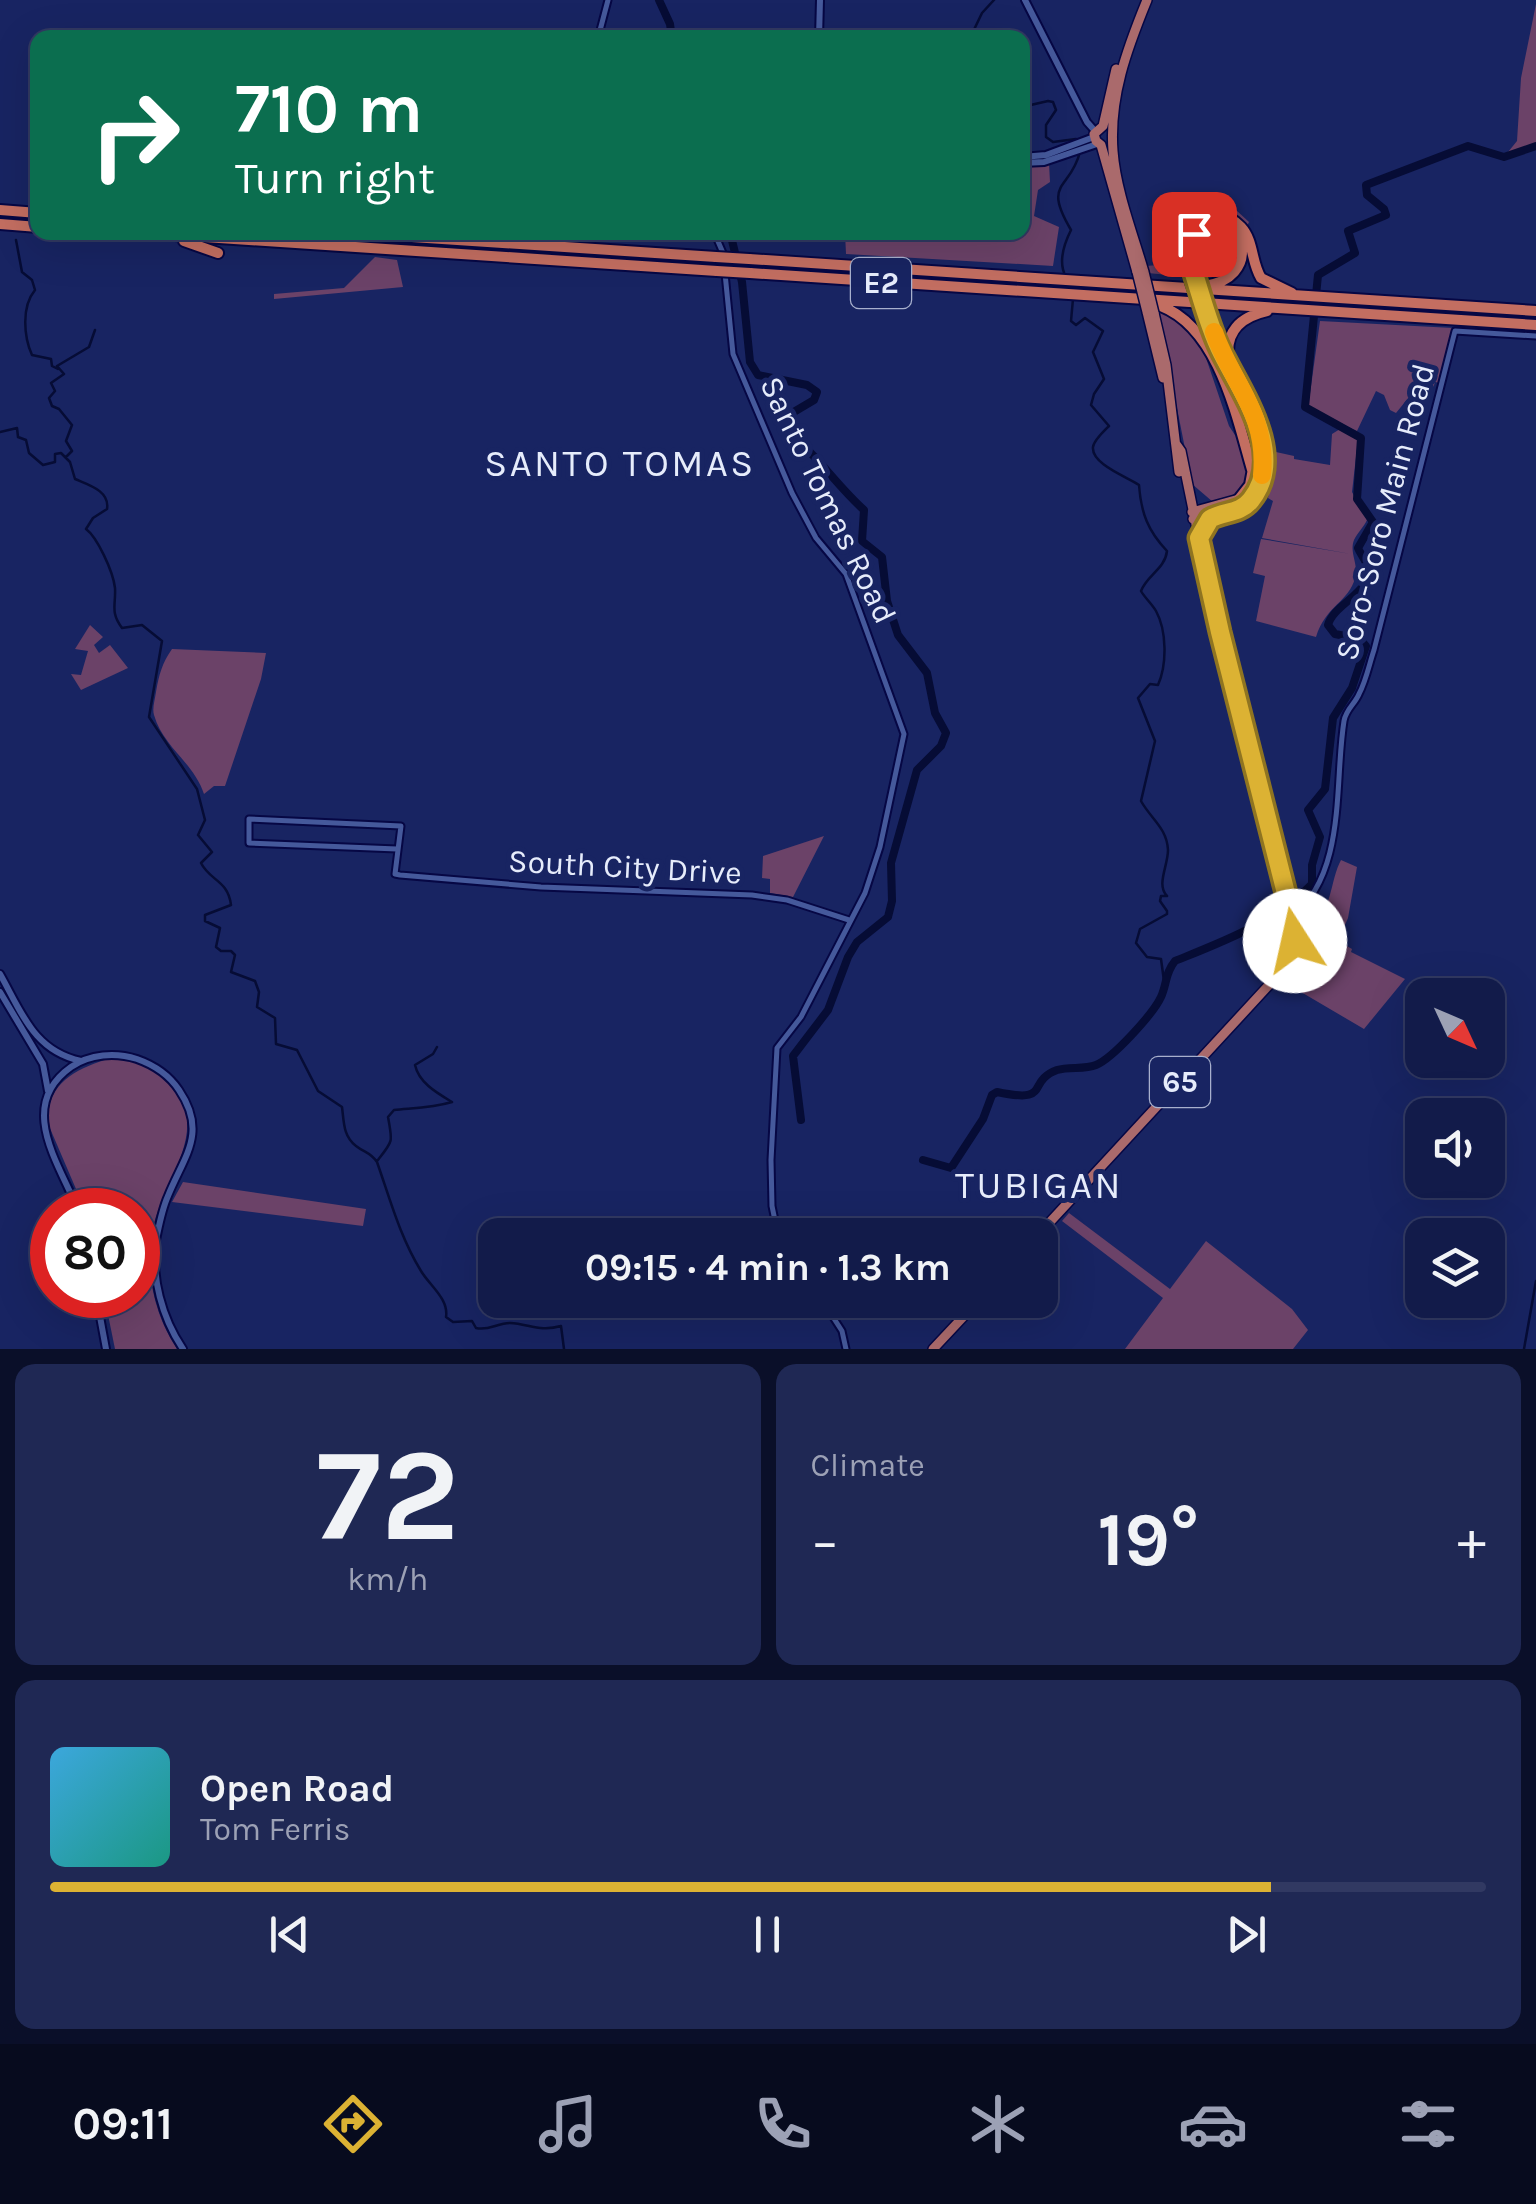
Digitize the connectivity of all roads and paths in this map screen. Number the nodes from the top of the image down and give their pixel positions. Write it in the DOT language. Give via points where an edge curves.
graph roads {
  1 [pos="608,0"];
  2 [pos="822,0"];
  3 [pos="1025,0"];
  4 [pos="1147,0"];
  5 [pos="600,30"];
  6 [pos="821,30"];
  7 [pos="1099,137"];
  8 [pos="1030,161"];
  9 [pos="0,210"];
  10 [pos="30,212"];
  11 [pos="0,224"];
  12 [pos="30,226"];
  13 [pos="180,240"];
  14 [pos="246,240"];
  15 [pos="458,240"];
  16 [pos="717,240"];
  17 [pos="398,250"];
  18 [pos="218,253"];
  19 [pos="366,259"];
  20 [pos="1190,270"];
  21 [pos="1182,288"];
  22 [pos="1302,297"];
  23 [pos="1324,304"];
  24 [pos="1151,309"];
  25 [pos="1282,309"];
  26 [pos="1536,311"];
  27 [pos="1207,320"];
  28 [pos="1536,325"];
  29 [pos="1536,336"];
  30 [pos="1229,362"];
  31 [pos="1229,376"];
  32 [pos="1176,444"];
  33 [pos="1246,450"];
  34 [pos="1253,473"];
  35 [pos="1188,486"];
  36 [pos="1245,500"];
  37 [pos="1223,506"];
  38 [pos="1216,515"];
  39 [pos="1192,516"];
  40 [pos="1199,538"];
  41 [pos="1209,588"];
  42 [pos="397,849"];
  43 [pos="1292,914"];
  44 [pos="849,920"];
  45 [pos="0,974"];
  46 [pos="0,992"];
  47 [pos="48,1048"];
  48 [pos="39,1058"];
  49 [pos="82,1061"];
  50 [pos="48,1092"];
  51 [pos="68,1188"];
  52 [pos="775,1218"];
  53 [pos="1054,1218"];
  54 [pos="100,1318"];
  55 [pos="833,1318"];
  56 [pos="962,1318"];
  57 [pos="106,1349"];
  58 [pos="183,1349"];
  59 [pos="846,1349"];
  60 [pos="933,1349"];
  1 -- 5 [label="street"];
  2 -- 6 [label="main road"];
  3 -- 7 [label="main road, 65"];
  4 -- 7 [label="highway"];
  7 -- 8 [label="main road" via="1044,162"];
  7 -- 24 [label="highway, 65, bridge"];
  9 -- 10 [label="highway"];
  11 -- 12 [label="highway"];
  13 -- 18 [label="highway"];
  14 -- 17 [label="highway, E2"];
  15 -- 21 [label="highway, E2, bridge"];
  16 -- 44 [label="street, Santo Tomas Road" via="733,354 792,492 816,538 846,574 904,734 880,847"];
  17 -- 19 [label="highway"];
  17 -- 24 [label="highway, E2, bridge" via="1093,296"];
  20 -- 21 [label="highway" via="1188,247 1198,229 1214,224 1236,235 1242,257 1233,275"];
  20 -- 22 [label="highway" via="1182,248 1188,231 1204,218 1224,218 1245,232 1263,280"];
  20 -- 27 [label="highway, bridge"];
  21 -- 22 [label="highway, E2"];
  22 -- 23 [label="highway, E2"];
  23 -- 25 [label="highway, E2"];
  23 -- 26 [label="highway, E2"];
  23 -- 28 [label="highway, E2"];
  24 -- 25 [label="highway, E2"];
  24 -- 32 [label="highway, 65"];
  24 -- 33 [label="highway" via="1178,314 1199,336 1231,397"];
  25 -- 30 [label="highway" via="1238,324 1228,342"];
  27 -- 30 [label="highway"];
  27 -- 31 [label="highway"];
  29 -- 43 [label="street, Soro-Soro Main Road" via="1455,331 1374,650 1345,716 1324,876"];
  30 -- 36 [label="highway" via="1260,435 1262,473"];
  31 -- 33 [label="highway" via="1246,422"];
  31 -- 34 [label="highway" via="1252,422"];
  32 -- 35 [label="highway, 65"];
  32 -- 39 [label="highway, 65"];
  33 -- 34 [label="highway"];
  34 -- 36 [label="highway"];
  35 -- 37 [label="highway"];
  35 -- 39 [label="highway, 65"];
  36 -- 37 [label="highway"];
  36 -- 38 [label="highway" via="1239,510"];
  37 -- 39 [label="highway"];
  38 -- 39 [label="highway"];
  38 -- 40 [label="highway"];
  39 -- 40 [label="highway, 65"];
  39 -- 41 [label="highway, 65"];
  40 -- 41 [label="highway, 65"];
  41 -- 43 [label="highway, 65"];
  42 -- 42 [label="street" via="401,826 249,819 248,843"];
  42 -- 44 [label="street, South City Drive" via="395,874 758,896"];
  43 -- 53 [label="highway, 65" via="1294,945 1283,969"];
  44 -- 52 [label="street, Santo Tomas Road" via="801,1017 776,1048"];
  45 -- 47 [label="main road"];
  46 -- 48 [label="main road"];
  47 -- 48 [label="main road"];
  47 -- 49 [label="main road"];
  48 -- 50 [label="main road"];
  49 -- 50 [label="main road"];
  49 -- 58 [label="main road" via="118,1055 143,1061 164,1073 188,1104 191,1142 168,1195 155,1266 164,1309"];
  50 -- 51 [label="main road" via="43,1129"];
  54 -- 57 [label="main road"];
  55 -- 59 [label="street"];
  56 -- 60 [label="highway"];
}
